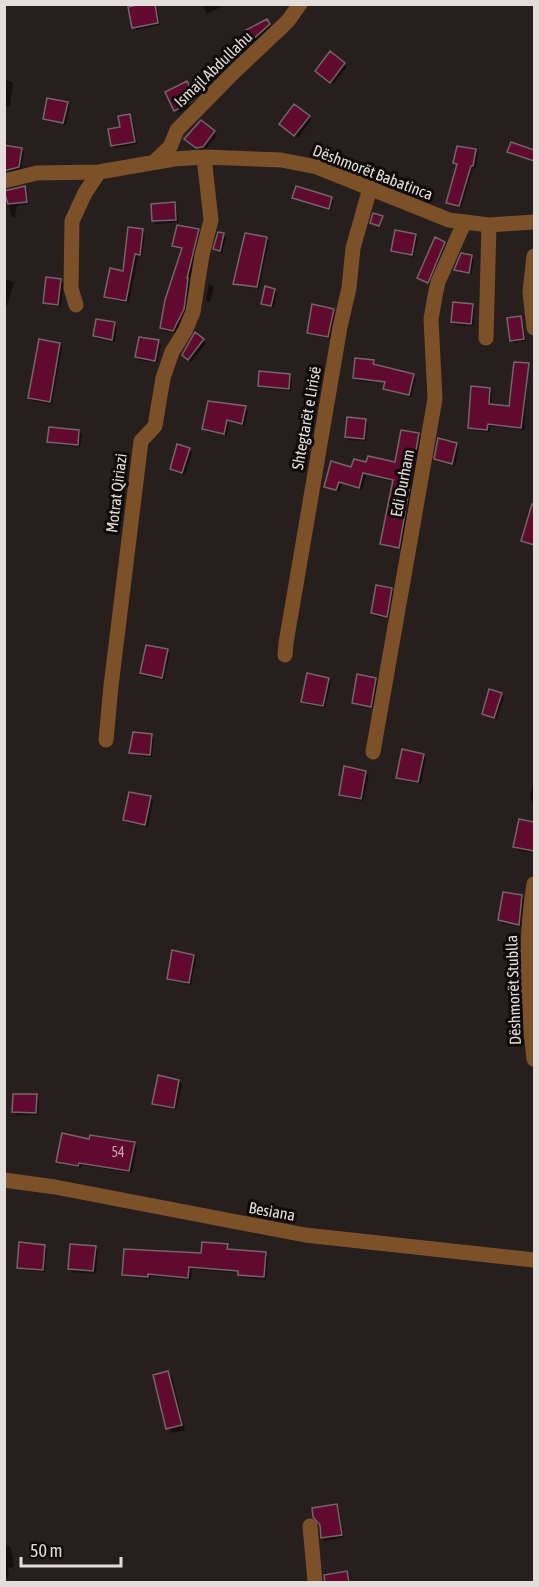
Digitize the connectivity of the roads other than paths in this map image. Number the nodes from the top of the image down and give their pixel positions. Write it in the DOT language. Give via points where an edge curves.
graph roads {
  1 [pos="300,4"];
  2 [pos="204,157"];
  3 [pos="154,162"];
  4 [pos="99,172"];
  5 [pos="4,182"];
  6 [pos="370,188"];
  7 [pos="534,222"];
  8 [pos="464,223"];
  9 [pos="489,225"];
  10 [pos="534,256"];
  11 [pos="76,305"];
  12 [pos="534,328"];
  13 [pos="486,338"];
  14 [pos="285,655"];
  15 [pos="106,740"];
  16 [pos="373,752"];
  17 [pos="534,884"];
  18 [pos="534,1059"];
  19 [pos="4,1180"];
  20 [pos="534,1260"];
  21 [pos="310,1526"];
  22 [pos="315,1582"];
  1 -- 3 [label="street, Ismajl Abdullahu" via="288,21 177,130 170,147"];
  2 -- 3 [label="street, Dëshmorët Babatinca"];
  2 -- 6 [label="street, Dëshmorët Babatinca" via="281,160 317,167"];
  2 -- 15 [label="street, Motrat Qiriazi" via="210,230 191,320 172,352 163,378 155,426 141,441"];
  3 -- 4 [label="street, Dëshmorët Babatinca"];
  4 -- 5 [label="street, Dëshmorët Babatinca" via="37,173"];
  4 -- 11 [label="street" via="72,221 70,288"];
  6 -- 8 [label="street, Dëshmorët Babatinca"];
  6 -- 14 [label="street, Shtegtarët e Lirisë" via="353,248"];
  7 -- 9 [label="street, Dëshmorët Babatinca"];
  8 -- 9 [label="street, Dëshmorët Babatinca"];
  8 -- 16 [label="street, Edi Durham" via="438,282 431,319 435,399"];
  9 -- 13 [label="street"];
  10 -- 12 [label="street"];
  17 -- 18 [label="street, Dëshmorët Stublla" via="528,930 528,978"];
  19 -- 20 [label="street, Besiana" via="305,1235"];
  21 -- 22 [label="street"];
}
